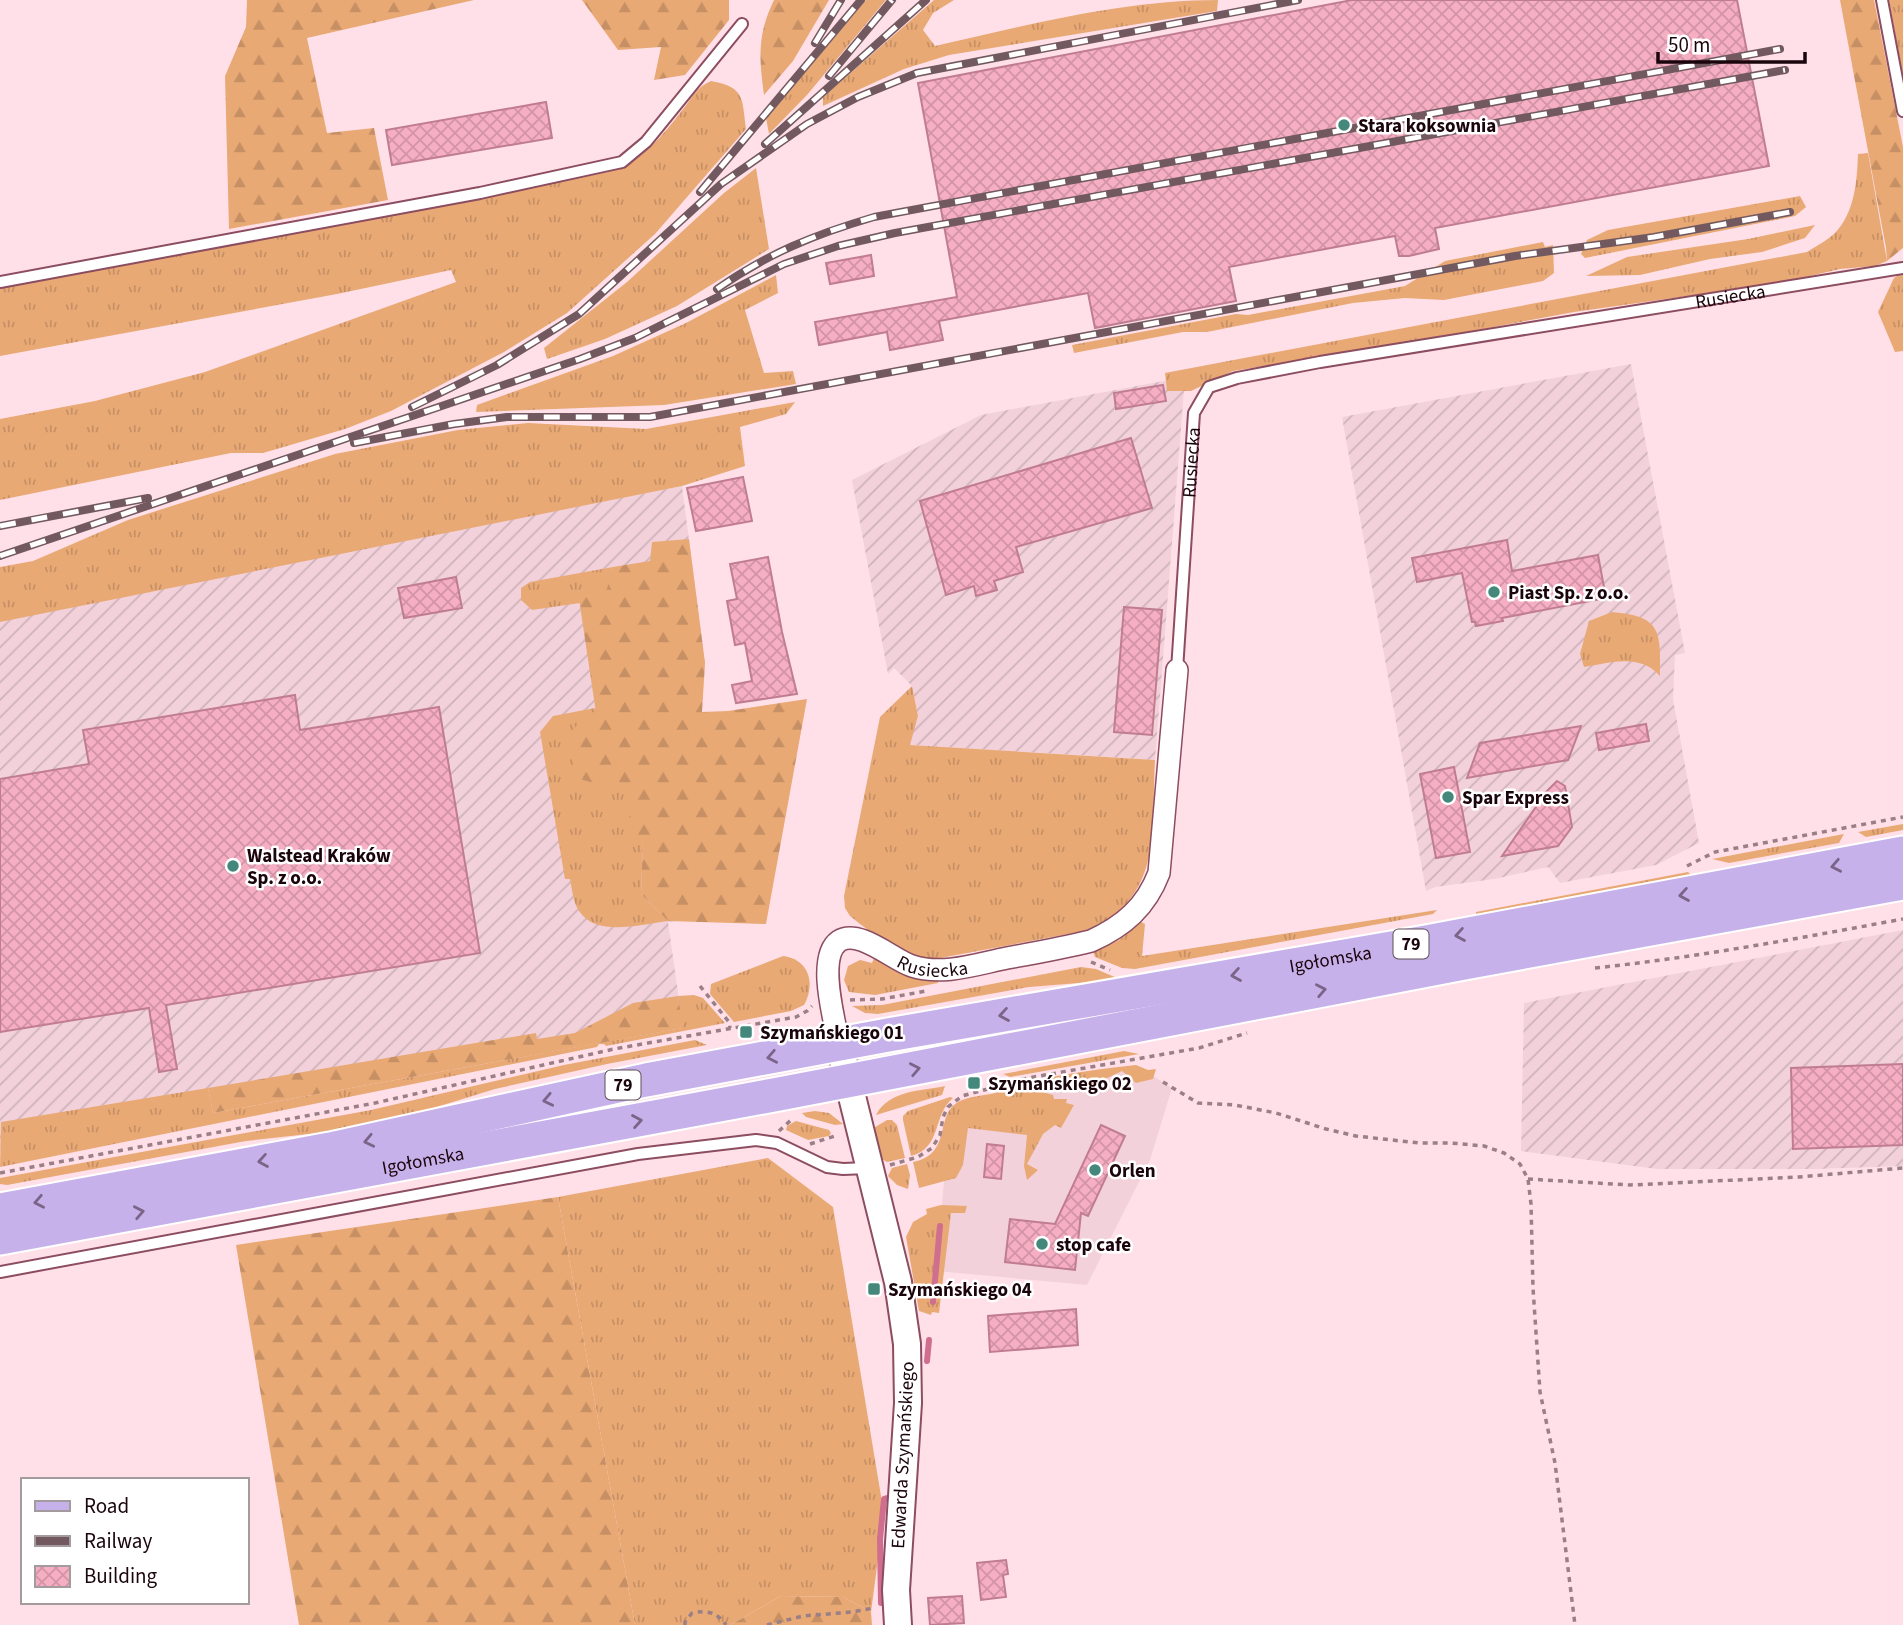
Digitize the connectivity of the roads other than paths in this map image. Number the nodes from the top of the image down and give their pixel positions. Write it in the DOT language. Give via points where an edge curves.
graph roads {
  1 [pos="1882,0"];
  2 [pos="742,24"];
  3 [pos="1903,111"];
  4 [pos="1903,268"];
  5 [pos="0,282"];
  6 [pos="1177,670"];
  7 [pos="1903,853"];
  8 [pos="1903,883"];
  9 [pos="1903,897"];
  10 [pos="1812,900"];
  11 [pos="839,1044"];
  12 [pos="848,1081"];
  13 [pos="870,1168"];
  14 [pos="0,1210"];
  15 [pos="0,1238"];
  16 [pos="0,1272"];
  17 [pos="898,1616"];
  1 -- 3 [label="lane"];
  2 -- 5 [label="lane" via="646,142 622,162 480,193"];
  4 -- 6 [label="lane, Rusiecka" via="1321,362 1209,387 1194,412"];
  6 -- 11 [label="street, Rusiecka" via="1159,873 1138,910 1091,941 948,970 921,969 873,945 854,939 840,941 832,949 828,968"];
  7 -- 11 [label="main road, Igołomska / 79, one-way"];
  8 -- 10 [label="main road, Igołomska / 79"];
  9 -- 10 [label="main road"];
  12 -- 10 [label="main road, Igołomska / 79, one-way"];
  11 -- 12 [label="street"];
  11 -- 14 [label="main road, Igołomska / 79, one-way" via="582,1093 330,1149"];
  12 -- 13 [label="street, Edwarda Szymańskiego"];
  15 -- 12 [label="main road, Igołomska / 79, one-way"];
  13 -- 16 [label="lane" via="836,1169 770,1141 737,1141 638,1154"];
  13 -- 17 [label="street, Edwarda Szymańskiego" via="898,1282 907,1344"];
}
